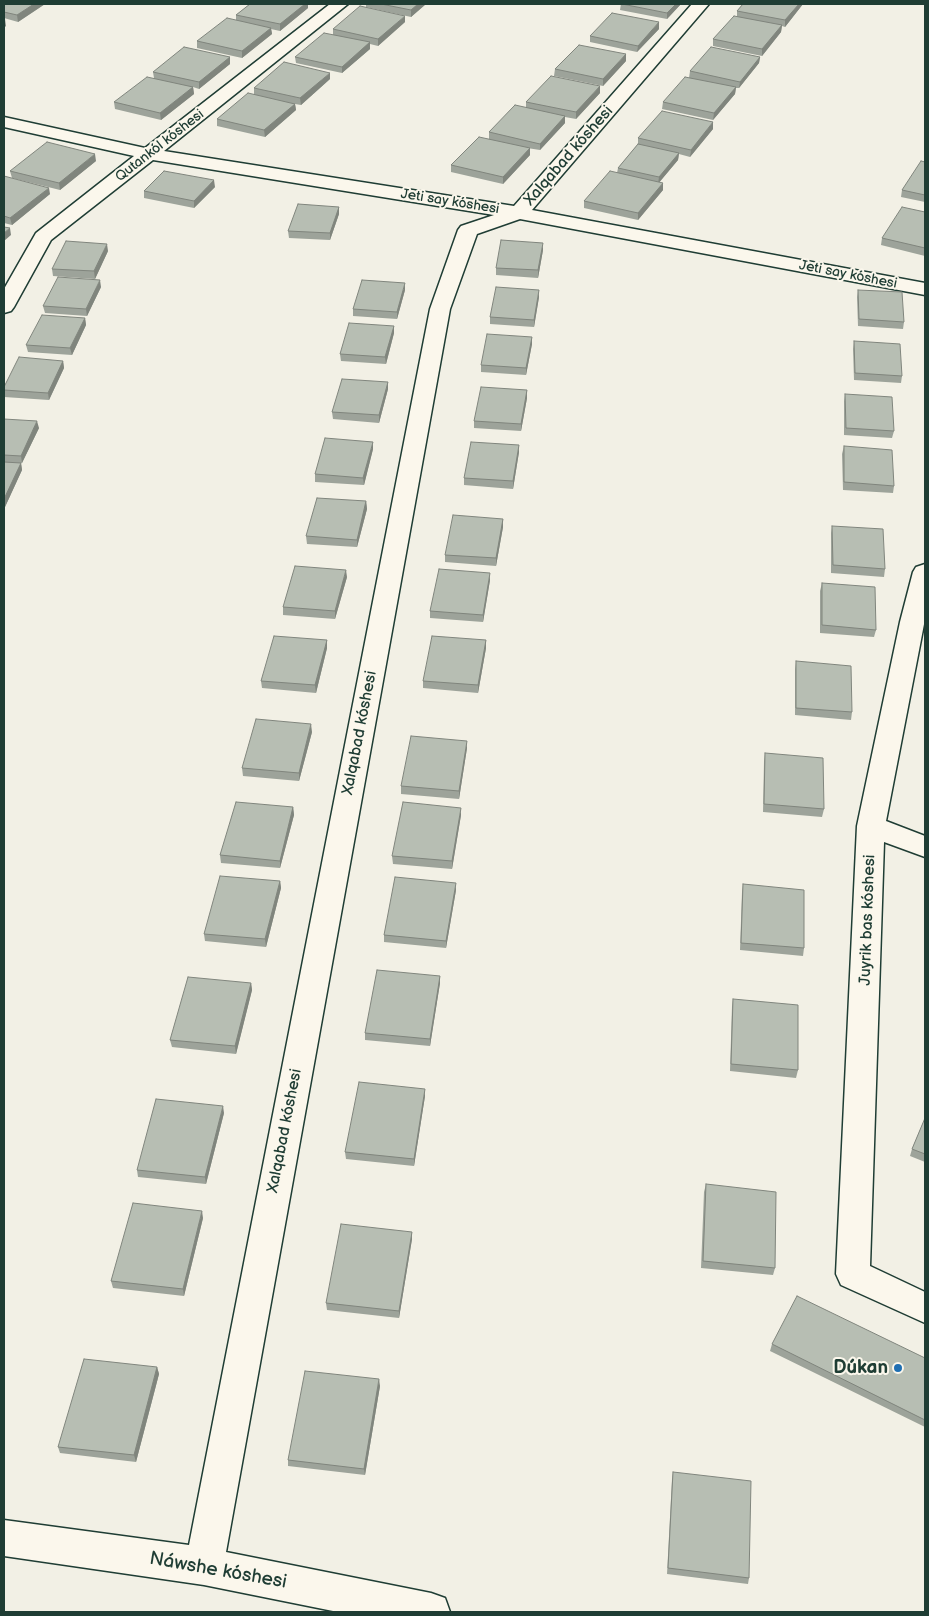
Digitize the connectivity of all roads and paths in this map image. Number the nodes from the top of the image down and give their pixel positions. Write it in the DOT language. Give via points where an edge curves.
graph roads {
  1 [pos="340,4"];
  2 [pos="702,4"];
  3 [pos="4,122"];
  4 [pos="149,154"];
  5 [pos="519,213"];
  6 [pos="925,290"];
  7 [pos="4,307"];
  8 [pos="925,572"];
  9 [pos="919,624"];
  10 [pos="872,826"];
  11 [pos="925,847"];
  12 [pos="925,1308"];
  13 [pos="4,1538"];
  14 [pos="204,1566"];
  15 [pos="431,1612"];
  1 -- 4 [label="street, Qutankól kóshesi"];
  2 -- 5 [label="street, Xalqabad kóshesi"];
  3 -- 4 [label="street, Jeti say kóshesi"];
  4 -- 5 [label="street, Jeti say kóshesi"];
  4 -- 7 [label="street, Qutankól kóshesi" via="43,237"];
  5 -- 6 [label="street, Jeti say kóshesi"];
  5 -- 14 [label="street, Xalqabad kóshesi" via="468,230 440,308"];
  8 -- 9 [label="street, Juyrik bas kóshesi"];
  9 -- 10 [label="street, Juyrik bas kóshesi"];
  10 -- 11 [label="street"];
  10 -- 12 [label="street, Juyrik bas kóshesi" via="853,1274"];
  13 -- 14 [label="street, Náwshe kóshesi"];
  14 -- 15 [label="street, Náwshe kóshesi"];
}
